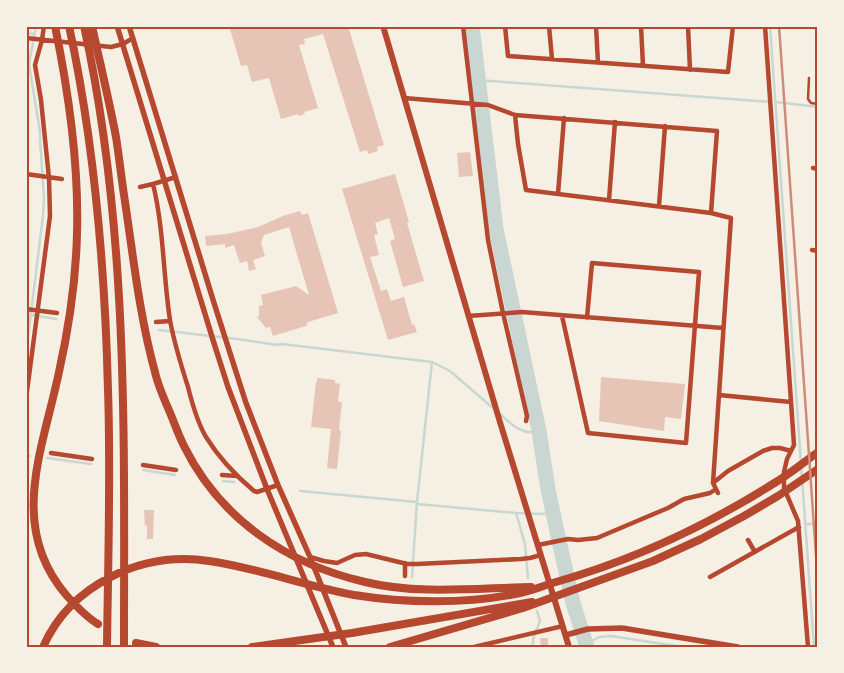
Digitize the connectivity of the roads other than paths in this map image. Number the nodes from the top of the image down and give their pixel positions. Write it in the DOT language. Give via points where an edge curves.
graph roads {
  1 [pos="44,26"];
  2 [pos="55,26"];
  3 [pos="69,26"];
  4 [pos="84,26"];
  5 [pos="92,26"];
  6 [pos="118,26"];
  7 [pos="130,26"];
  8 [pos="382,26"];
  9 [pos="463,26"];
  10 [pos="505,26"];
  11 [pos="549,26"];
  12 [pos="596,26"];
  13 [pos="641,26"];
  14 [pos="688,26"];
  15 [pos="733,26"];
  16 [pos="765,26"];
  17 [pos="133,38"];
  18 [pos="31,39"];
  19 [pos="42,40"];
  20 [pos="123,44"];
  21 [pos="93,51"];
  22 [pos="552,59"];
  23 [pos="598,63"];
  24 [pos="643,66"];
  25 [pos="690,70"];
  26 [pos="809,78"];
  27 [pos="404,98"];
  28 [pos="474,104"];
  29 [pos="818,104"];
  30 [pos="515,114"];
  31 [pos="564,118"];
  32 [pos="616,122"];
  33 [pos="665,126"];
  34 [pos="26,174"];
  35 [pos="45,177"];
  36 [pos="176,177"];
  37 [pos="62,179"];
  38 [pos="164,180"];
  39 [pos="153,184"];
  40 [pos="140,187"];
  41 [pos="558,194"];
  42 [pos="608,200"];
  43 [pos="659,206"];
  44 [pos="711,213"];
  45 [pos="812,250"];
  46 [pos="818,251"];
  47 [pos="33,310"];
  48 [pos="57,312"];
  49 [pos="505,313"];
  50 [pos="468,316"];
  51 [pos="562,316"];
  52 [pos="587,318"];
  53 [pos="170,321"];
  54 [pos="156,322"];
  55 [pos="695,325"];
  56 [pos="723,328"];
  57 [pos="719,395"];
  58 [pos="26,399"];
  59 [pos="791,402"];
  60 [pos="526,421"];
  61 [pos="791,451"];
  62 [pos="818,452"];
  63 [pos="51,453"];
  64 [pos="92,458"];
  65 [pos="143,465"];
  66 [pos="818,468"];
  67 [pos="176,470"];
  68 [pos="222,475"];
  69 [pos="237,476"];
  70 [pos="713,483"];
  71 [pos="278,486"];
  72 [pos="267,490"];
  73 [pos="799,527"];
  74 [pos="748,540"];
  75 [pos="538,545"];
  76 [pos="755,552"];
  77 [pos="541,555"];
  78 [pos="310,557"];
  79 [pos="406,563"];
  80 [pos="405,576"];
  81 [pos="710,577"];
  82 [pos="538,587"];
  83 [pos="544,600"];
  84 [pos="98,624"];
  85 [pos="564,626"];
  86 [pos="569,634"];
  87 [pos="136,643"];
  88 [pos="43,647"];
  89 [pos="107,647"];
  90 [pos="124,647"];
  91 [pos="156,647"];
  92 [pos="252,647"];
  93 [pos="333,647"];
  94 [pos="346,647"];
  95 [pos="390,647"];
  96 [pos="474,647"];
  97 [pos="569,647"];
  98 [pos="738,647"];
  99 [pos="808,647"];
  1 -- 19 [label="street"];
  2 -- 84 [label="highway" via="74,146 77,233 71,311 34,483 34,514 38,541 56,583"];
  3 -- 89 [label="highway" via="93,173 105,303 109,469"];
  4 -- 21 [label="highway"];
  5 -- 21 [label="highway"];
  6 -- 20 [label="street"];
  7 -- 17 [label="street"];
  8 -- 27 [label="main road"];
  9 -- 28 [label="street"];
  10 -- 22 [label="street" via="508,56"];
  11 -- 22 [label="street"];
  12 -- 23 [label="street"];
  13 -- 24 [label="street"];
  14 -- 25 [label="street"];
  15 -- 25 [label="street" via="728,72"];
  16 -- 59 [label="street"];
  17 -- 20 [label="street"];
  17 -- 36 [label="street"];
  18 -- 19 [label="street"];
  19 -- 20 [label="street" via="112,47"];
  19 -- 35 [label="street" via="35,65 41,100"];
  20 -- 38 [label="street"];
  21 -- 82 [label="highway" via="116,137 140,302 155,375 184,446 218,498 262,538 321,570 365,582 421,589"];
  21 -- 90 [label="highway" via="117,268 124,424"];
  22 -- 23 [label="street"];
  23 -- 24 [label="street"];
  24 -- 25 [label="street"];
  26 -- 29 [label="lane" via="808,99"];
  27 -- 28 [label="street"];
  27 -- 50 [label="main road"];
  28 -- 30 [label="street"];
  28 -- 49 [label="street" via="488,240"];
  30 -- 31 [label="street"];
  30 -- 41 [label="street" via="526,190"];
  31 -- 32 [label="street"];
  31 -- 41 [label="street"];
  32 -- 33 [label="street"];
  32 -- 42 [label="street"];
  33 -- 43 [label="street"];
  33 -- 44 [label="street" via="717,131"];
  34 -- 35 [label="street"];
  35 -- 37 [label="street"];
  35 -- 47 [label="street" via="50,216"];
  36 -- 38 [label="street"];
  36 -- 71 [label="street" via="246,403"];
  38 -- 39 [label="street"];
  38 -- 72 [label="street" via="228,387"];
  39 -- 40 [label="street"];
  39 -- 53 [label="street"];
  41 -- 42 [label="street"];
  42 -- 43 [label="street"];
  43 -- 44 [label="street"];
  44 -- 56 [label="street" via="731,218"];
  45 -- 46 [label="street"];
  47 -- 48 [label="street"];
  47 -- 58 [label="street" via="36,321"];
  49 -- 50 [label="street"];
  49 -- 51 [label="street"];
  49 -- 60 [label="street"];
  50 -- 75 [label="main road"];
  51 -- 52 [label="street"];
  51 -- 55 [label="street" via="588,433 686,443"];
  52 -- 55 [label="street"];
  52 -- 55 [label="street" via="592,263 699,272"];
  53 -- 54 [label="street"];
  53 -- 69 [label="street" via="193,406 205,435"];
  55 -- 56 [label="street"];
  56 -- 57 [label="street"];
  57 -- 59 [label="street"];
  57 -- 70 [label="street"];
  59 -- 61 [label="street" via="794,445"];
  61 -- 70 [label="street" via="772,448 763,451"];
  61 -- 73 [label="street" via="784,472 784,488"];
  62 -- 82 [label="highway" via="777,481 693,529 617,562"];
  63 -- 64 [label="street"];
  65 -- 67 [label="street"];
  66 -- 83 [label="highway" via="778,496 701,539 653,561"];
  68 -- 69 [label="street"];
  69 -- 72 [label="street" via="254,491"];
  70 -- 75 [label="street" via="717,491 684,499 598,538 568,538"];
  71 -- 72 [label="street"];
  71 -- 78 [label="street"];
  72 -- 93 [label="street"];
  73 -- 76 [label="street"];
  73 -- 99 [label="street"];
  74 -- 76 [label="street"];
  75 -- 77 [label="main road"];
  76 -- 81 [label="street"];
  77 -- 79 [label="street" via="521,559"];
  77 -- 85 [label="main road"];
  78 -- 79 [label="street" via="337,563 366,554"];
  78 -- 94 [label="street"];
  79 -- 80 [label="street"];
  82 -- 88 [label="highway" via="517,594 471,600 356,595 188,559 129,569 95,585 66,611"];
  83 -- 92 [label="highway"];
  83 -- 95 [label="highway"];
  85 -- 86 [label="main road"];
  85 -- 96 [label="street"];
  86 -- 97 [label="main road"];
  86 -- 98 [label="street" via="588,629 622,628"];
  87 -- 91 [label="highway"];
}
